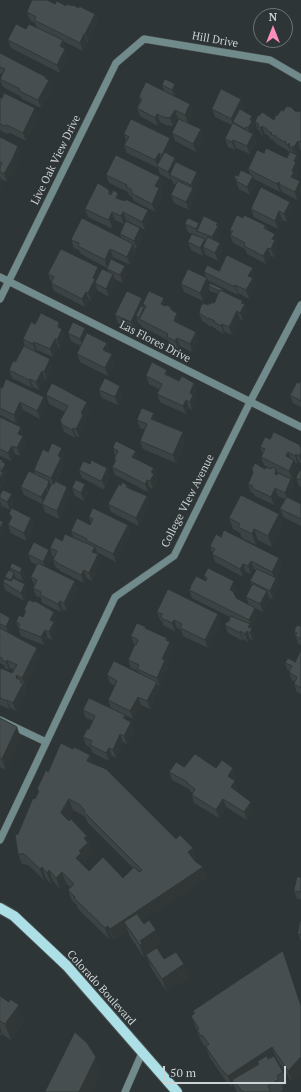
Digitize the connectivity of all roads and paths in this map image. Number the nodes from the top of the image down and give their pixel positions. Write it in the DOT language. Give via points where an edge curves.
graph roads {
  1 [pos="144,39"];
  2 [pos="301,78"];
  3 [pos="0,277"];
  4 [pos="9,282"];
  5 [pos="0,299"];
  6 [pos="301,305"];
  7 [pos="250,402"];
  8 [pos="301,427"];
  9 [pos="0,720"];
  10 [pos="46,742"];
  11 [pos="0,840"];
  12 [pos="0,908"];
  13 [pos="142,1053"];
  14 [pos="125,1092"];
  15 [pos="177,1092"];
  1 -- 2 [label="street, Hill Drive" via="270,60"];
  1 -- 4 [label="street, Live Oak View Drive" via="116,63"];
  3 -- 4 [label="street, Las Flores Drive"];
  4 -- 5 [label="street, Live Oak View Drive"];
  4 -- 7 [label="street, Las Flores Drive"];
  6 -- 7 [label="street, College VIew Avenue"];
  7 -- 8 [label="street, Las Flores Drive"];
  7 -- 10 [label="street, College VIew Avenue" via="174,556 115,597"];
  9 -- 10 [label="street"];
  10 -- 11 [label="street, College VIew Avenue"];
  12 -- 13 [label="main road, Colorado Boulevard" via="14,916 66,966"];
  13 -- 14 [label="street"];
  13 -- 15 [label="main road, Colorado Boulevard"];
}
